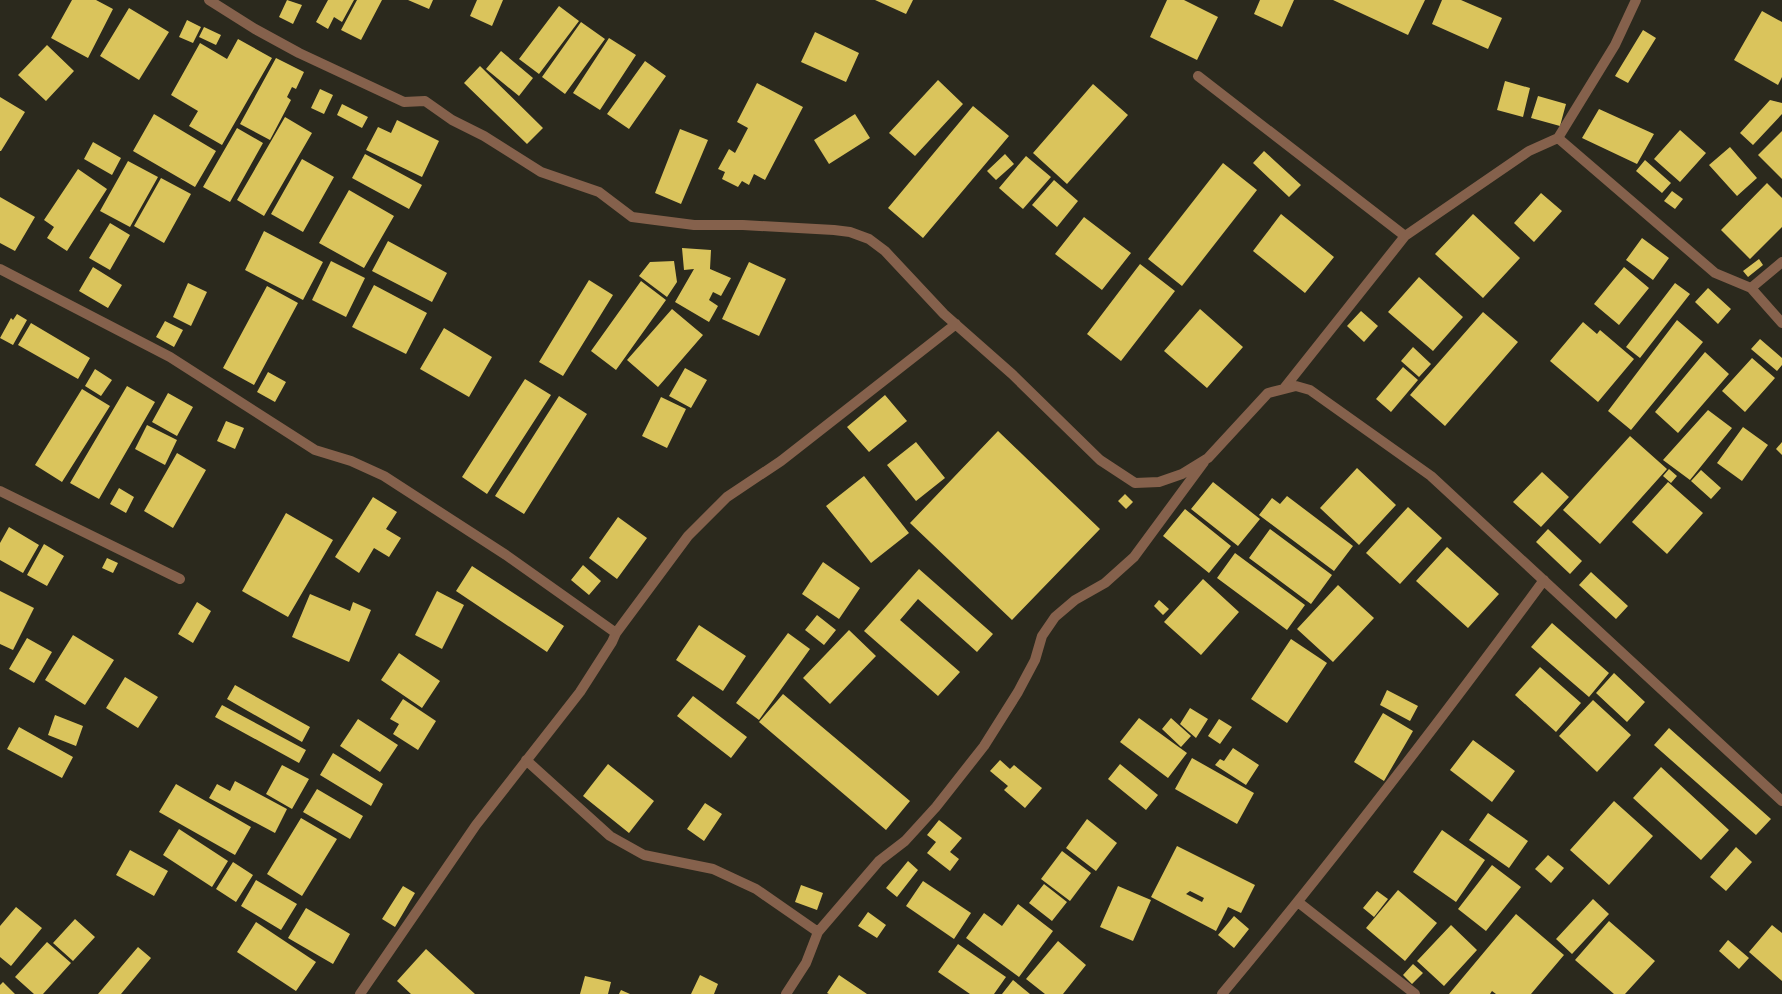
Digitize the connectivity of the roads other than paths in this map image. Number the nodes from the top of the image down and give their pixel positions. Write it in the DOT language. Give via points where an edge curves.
graph roads {
  1 [pos="209,0"];
  2 [pos="1636,0"];
  3 [pos="1198,76"];
  4 [pos="1558,138"];
  5 [pos="1405,236"];
  6 [pos="1782,262"];
  7 [pos="0,269"];
  8 [pos="1751,288"];
  9 [pos="1782,322"];
  10 [pos="956,324"];
  11 [pos="1286,387"];
  12 [pos="1208,458"];
  13 [pos="0,491"];
  14 [pos="180,579"];
  15 [pos="1544,580"];
  16 [pos="616,633"];
  17 [pos="526,760"];
  18 [pos="1782,801"];
  19 [pos="1298,902"];
  20 [pos="818,932"];
  21 [pos="360,994"];
  22 [pos="786,994"];
  23 [pos="1222,994"];
  24 [pos="1415,994"];
  1 -- 10 [label="street" via="255,29 404,102 425,101 541,172 599,192 632,217 694,225 834,230 868,239 885,251"];
  2 -- 4 [label="street" via="1616,45"];
  3 -- 5 [label="street"];
  4 -- 5 [label="street" via="1529,151"];
  4 -- 8 [label="street" via="1715,273"];
  5 -- 11 [label="street"];
  6 -- 8 [label="street"];
  7 -- 16 [label="street" via="170,357 315,450 384,476 506,555"];
  8 -- 9 [label="street"];
  10 -- 12 [label="street" via="1100,460 1135,483 1159,482 1182,474"];
  10 -- 16 [label="street" via="781,461 727,497 688,536"];
  11 -- 12 [label="street" via="1268,393"];
  11 -- 15 [label="street" via="1310,390 1431,476"];
  12 -- 20 [label="street" via="1134,557 1105,583 1075,600 1055,617 1042,636 1035,660 1018,692 984,746 936,807 904,841 879,861"];
  13 -- 14 [label="street"];
  15 -- 18 [label="street"];
  15 -- 19 [label="street" via="1449,709"];
  16 -- 17 [label="street" via="580,692"];
  17 -- 20 [label="street" via="610,836 644,855 713,869 756,889"];
  17 -- 21 [label="street" via="476,825"];
  19 -- 23 [label="street"];
  19 -- 24 [label="street"];
  20 -- 22 [label="street" via="806,963"];
}
